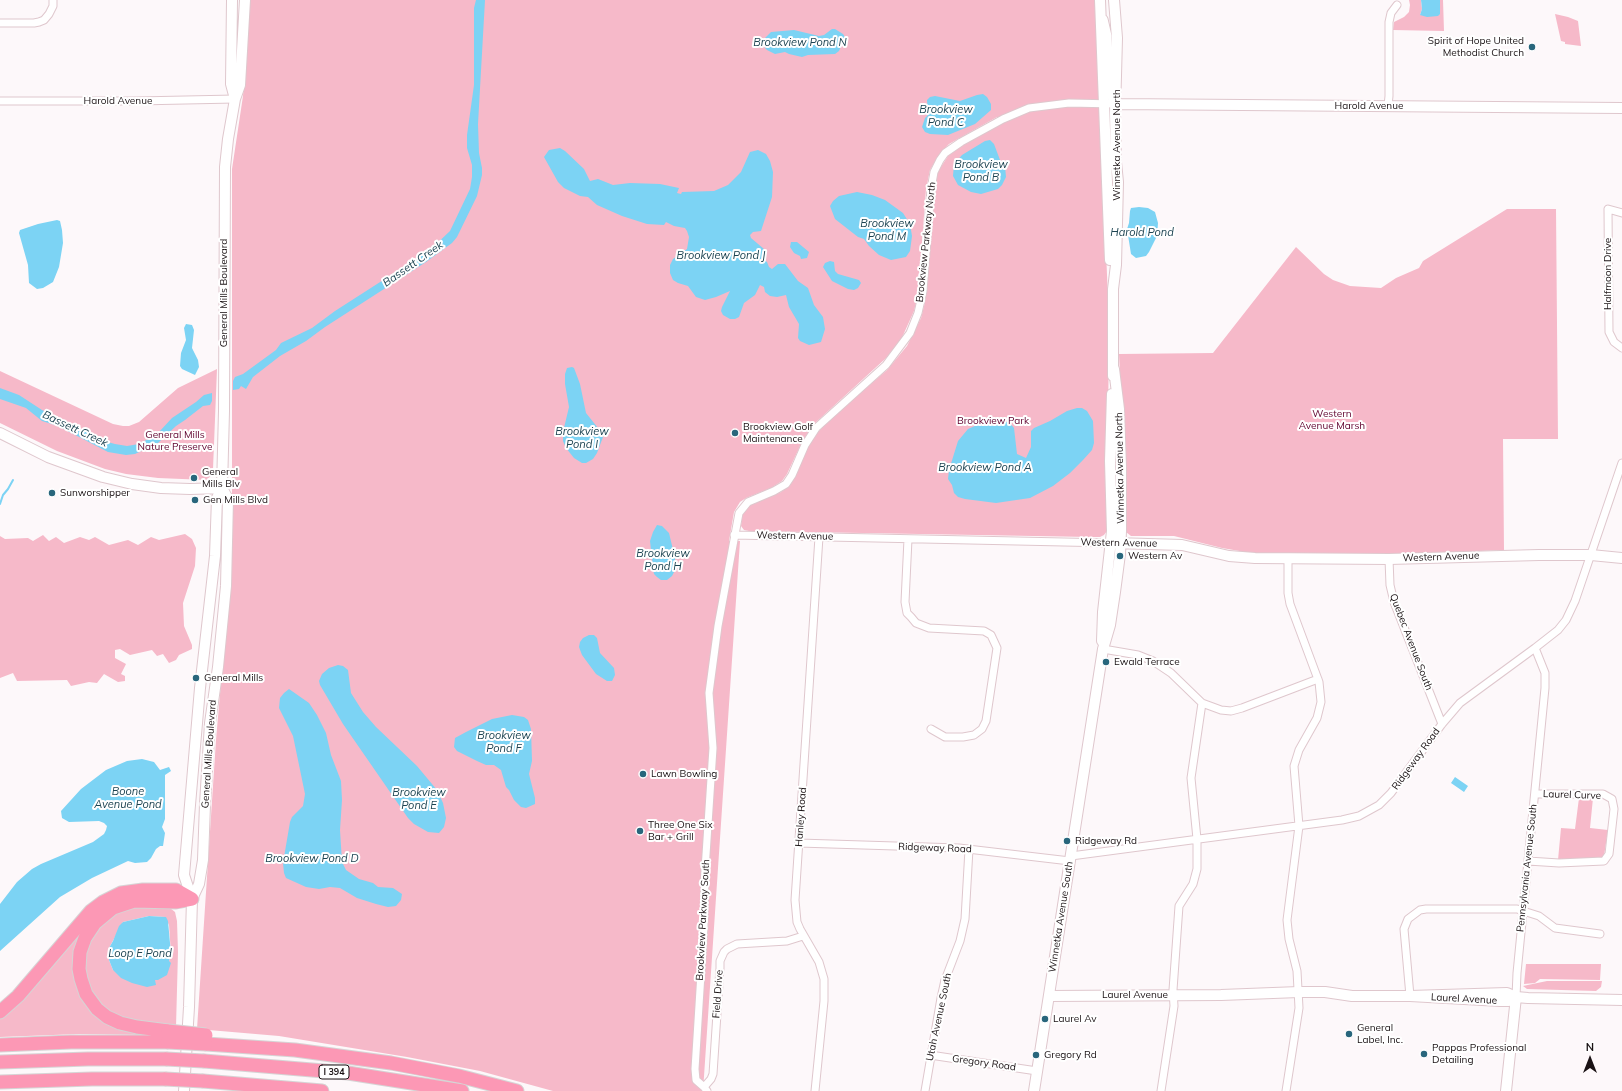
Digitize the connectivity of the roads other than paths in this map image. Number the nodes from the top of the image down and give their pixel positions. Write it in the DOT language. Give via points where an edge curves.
graph roads {
  1 [pos="53,0"];
  2 [pos="232,0"];
  3 [pos="245,0"];
  4 [pos="1114,0"];
  5 [pos="1100,4"];
  6 [pos="1397,5"];
  7 [pos="0,23"];
  8 [pos="235,100"];
  9 [pos="0,101"];
  10 [pos="1104,104"];
  11 [pos="1116,104"];
  12 [pos="1388,106"];
  13 [pos="1622,108"];
  14 [pos="1622,213"];
  15 [pos="1113,289"];
  16 [pos="1622,348"];
  17 [pos="0,433"];
  18 [pos="1622,463"];
  19 [pos="222,488"];
  20 [pos="734,535"];
  21 [pos="819,537"];
  22 [pos="908,539"];
  23 [pos="1116,543"];
  24 [pos="1591,555"];
  25 [pos="1622,558"];
  26 [pos="1288,559"];
  27 [pos="1389,559"];
  28 [pos="1535,648"];
  29 [pos="1103,649"];
  30 [pos="1318,679"];
  31 [pos="1202,703"];
  32 [pos="1442,724"];
  33 [pos="931,729"];
  34 [pos="1535,794"];
  35 [pos="1299,826"];
  36 [pos="1197,840"];
  37 [pos="799,843"];
  38 [pos="970,849"];
  39 [pos="1070,858"];
  40 [pos="1528,861"];
  41 [pos="192,899"];
  42 [pos="1523,912"];
  43 [pos="1600,934"];
  44 [pos="803,936"];
  45 [pos="1174,995"];
  46 [pos="1299,995"];
  47 [pos="1049,996"];
  48 [pos="1410,996"];
  49 [pos="1516,997"];
  50 [pos="1622,1000"];
  51 [pos="0,1012"];
  52 [pos="168,1036"];
  53 [pos="0,1045"];
  54 [pos="930,1055"];
  55 [pos="0,1062"];
  56 [pos="1037,1071"];
  57 [pos="0,1082"];
  58 [pos="706,1089"];
  59 [pos="184,1091"];
  60 [pos="322,1091"];
  61 [pos="462,1091"];
  62 [pos="516,1091"];
  63 [pos="815,1091"];
  64 [pos="925,1091"];
  65 [pos="1034,1091"];
  66 [pos="1161,1091"];
  67 [pos="1286,1091"];
  68 [pos="1506,1091"];
  1 -- 7 [label="street" via="47,17 34,24"];
  2 -- 8 [label="street, General Mills Boulevard" via="231,84"];
  3 -- 8 [label="street, General Mills Boulevard" via="242,73"];
  4 -- 11 [label="street, Winnetka Avenue North" via="1118,38"];
  5 -- 10 [label="street, Winnetka Avenue North"];
  5 -- 11 [label="street" via="1108,36 1111,98"];
  6 -- 12 [label="street" via="1391,13 1389,22"];
  8 -- 9 [label="street, Harold Avenue"];
  8 -- 19 [label="street, General Mills Boulevard" via="225,168"];
  10 -- 11 [label="street, Brookview Parkway North"];
  10 -- 15 [label="street, Winnetka Avenue North"];
  10 -- 20 [label="street, Brookview Parkway North" via="1069,103 1030,108 1003,119 945,153 934,172 921,303 910,333 886,365 816,428 786,484 748,502 741,509"];
  11 -- 12 [label="street, Harold Avenue"];
  11 -- 15 [label="street, Winnetka Avenue North" via="1118,182"];
  12 -- 13 [label="street, Harold Avenue"];
  14 -- 16 [label="street, Halfmoon Drive" via="1608,209 1609,332 1614,342"];
  15 -- 23 [label="street, Winnetka Avenue North" via="1114,370 1119,409 1121,467"];
  17 -- 19 [label="street" via="48,457 103,477 161,488"];
  18 -- 24 [label="street, Ridgeway Road"];
  19 -- 41 [label="street, General Mills Boulevard" via="217,498 215,562 187,830 184,875"];
  19 -- 41 [label="street, General Mills Boulevard" via="228,499 226,586 211,717 203,860 199,884"];
  20 -- 21 [label="street, Western Avenue"];
  20 -- 58 [label="street, Brookview Parkway South" via="710,689 714,748 695,1069 696,1080"];
  21 -- 22 [label="street, Western Avenue"];
  21 -- 37 [label="street, Hanley Road"];
  22 -- 23 [label="street, Western Avenue"];
  22 -- 33 [label="street" via="905,602 911,618 916,623 930,628 984,631 991,635 997,648 986,721 982,729 974,735 963,737 945,737"];
  23 -- 26 [label="street, Western Avenue" via="1172,544 1229,556"];
  23 -- 29 [label="street, Winnetka Avenue South" via="1110,625"];
  24 -- 25 [label="street, Western Avenue"];
  24 -- 27 [label="street, Western Avenue"];
  24 -- 28 [label="street, Ridgeway Road" via="1566,620 1558,630"];
  26 -- 27 [label="street, Western Avenue"];
  26 -- 30 [label="street" via="1290,604"];
  27 -- 32 [label="street, Quebec Avenue South" via="1390,585 1394,602"];
  28 -- 32 [label="street, Ridgeway Road" via="1465,698"];
  28 -- 34 [label="street, Pennsylvania Avenue South" via="1543,666 1545,681"];
  29 -- 31 [label="street" via="1138,656 1159,665"];
  29 -- 39 [label="street, Winnetka Avenue South"];
  30 -- 31 [label="street" via="1237,710 1221,710"];
  30 -- 35 [label="street" via="1322,697 1321,707 1294,766"];
  31 -- 36 [label="street" via="1191,778"];
  32 -- 35 [label="street, Ridgeway Road" via="1391,793 1373,810 1352,818"];
  34 -- 40 [label="street, Pennsylvania Avenue South"];
  34 -- 40 [label="street, Laurel Curve" via="1603,794 1612,799 1614,809 1609,854 1604,861"];
  35 -- 36 [label="street, Ridgeway Road"];
  35 -- 46 [label="street" via="1287,920"];
  36 -- 39 [label="street, Ridgeway Road"];
  36 -- 45 [label="street" via="1197,869 1194,880 1178,906"];
  37 -- 38 [label="street, Ridgeway Road"];
  37 -- 44 [label="street, Hanley Road" via="795,900 797,922"];
  38 -- 39 [label="street, Ridgeway Road"];
  38 -- 54 [label="street, Utah Avenue South" via="965,919 960,941 945,980"];
  39 -- 47 [label="street, Winnetka Avenue South"];
  40 -- 42 [label="street, Pennsylvania Avenue South"];
  41 -- 51 [label="highway" via="176,890 127,892 110,898 91,911 25,988"];
  41 -- 52 [label="highway" via="176,902 134,901 113,908 91,928 80,952 81,979 86,994 97,1009 107,1017 124,1024"];
  41 -- 59 [label="street, General Mills Boulevard"];
  42 -- 43 [label="street" via="1539,916 1555,928"];
  42 -- 48 [label="street" via="1513,909 1426,909 1414,914 1406,922 1404,934"];
  42 -- 49 [label="street, Pennsylvania Avenue South"];
  44 -- 58 [label="street, Field Drive" via="788,940 737,944 724,952 720,961 713,1074"];
  44 -- 63 [label="street, Hanley Road" via="819,962 824,979"];
  45 -- 46 [label="street, Laurel Avenue" via="1255,998"];
  45 -- 47 [label="street, Laurel Avenue"];
  45 -- 66 [label="street"];
  46 -- 48 [label="street, Laurel Avenue" via="1325,999 1352,996"];
  46 -- 67 [label="street" via="1298,1020"];
  47 -- 56 [label="street, Winnetka Avenue South"];
  48 -- 49 [label="street, Laurel Avenue" via="1506,993"];
  49 -- 50 [label="street, Laurel Avenue"];
  49 -- 68 [label="street, Pennsylvania Avenue South"];
  52 -- 53 [label="highway"];
  52 -- 62 [label="highway, bridge" via="237,1038 295,1050 411,1066"];
  54 -- 56 [label="street, Gregory Road"];
  54 -- 64 [label="street, Utah Avenue South"];
  55 -- 61 [label="highway, I 394, bridge" via="88,1059 204,1061 348,1073"];
  56 -- 65 [label="street, Winnetka Avenue South"];
  57 -- 60 [label="highway, I 394, bridge" via="92,1079 203,1081"];
}
